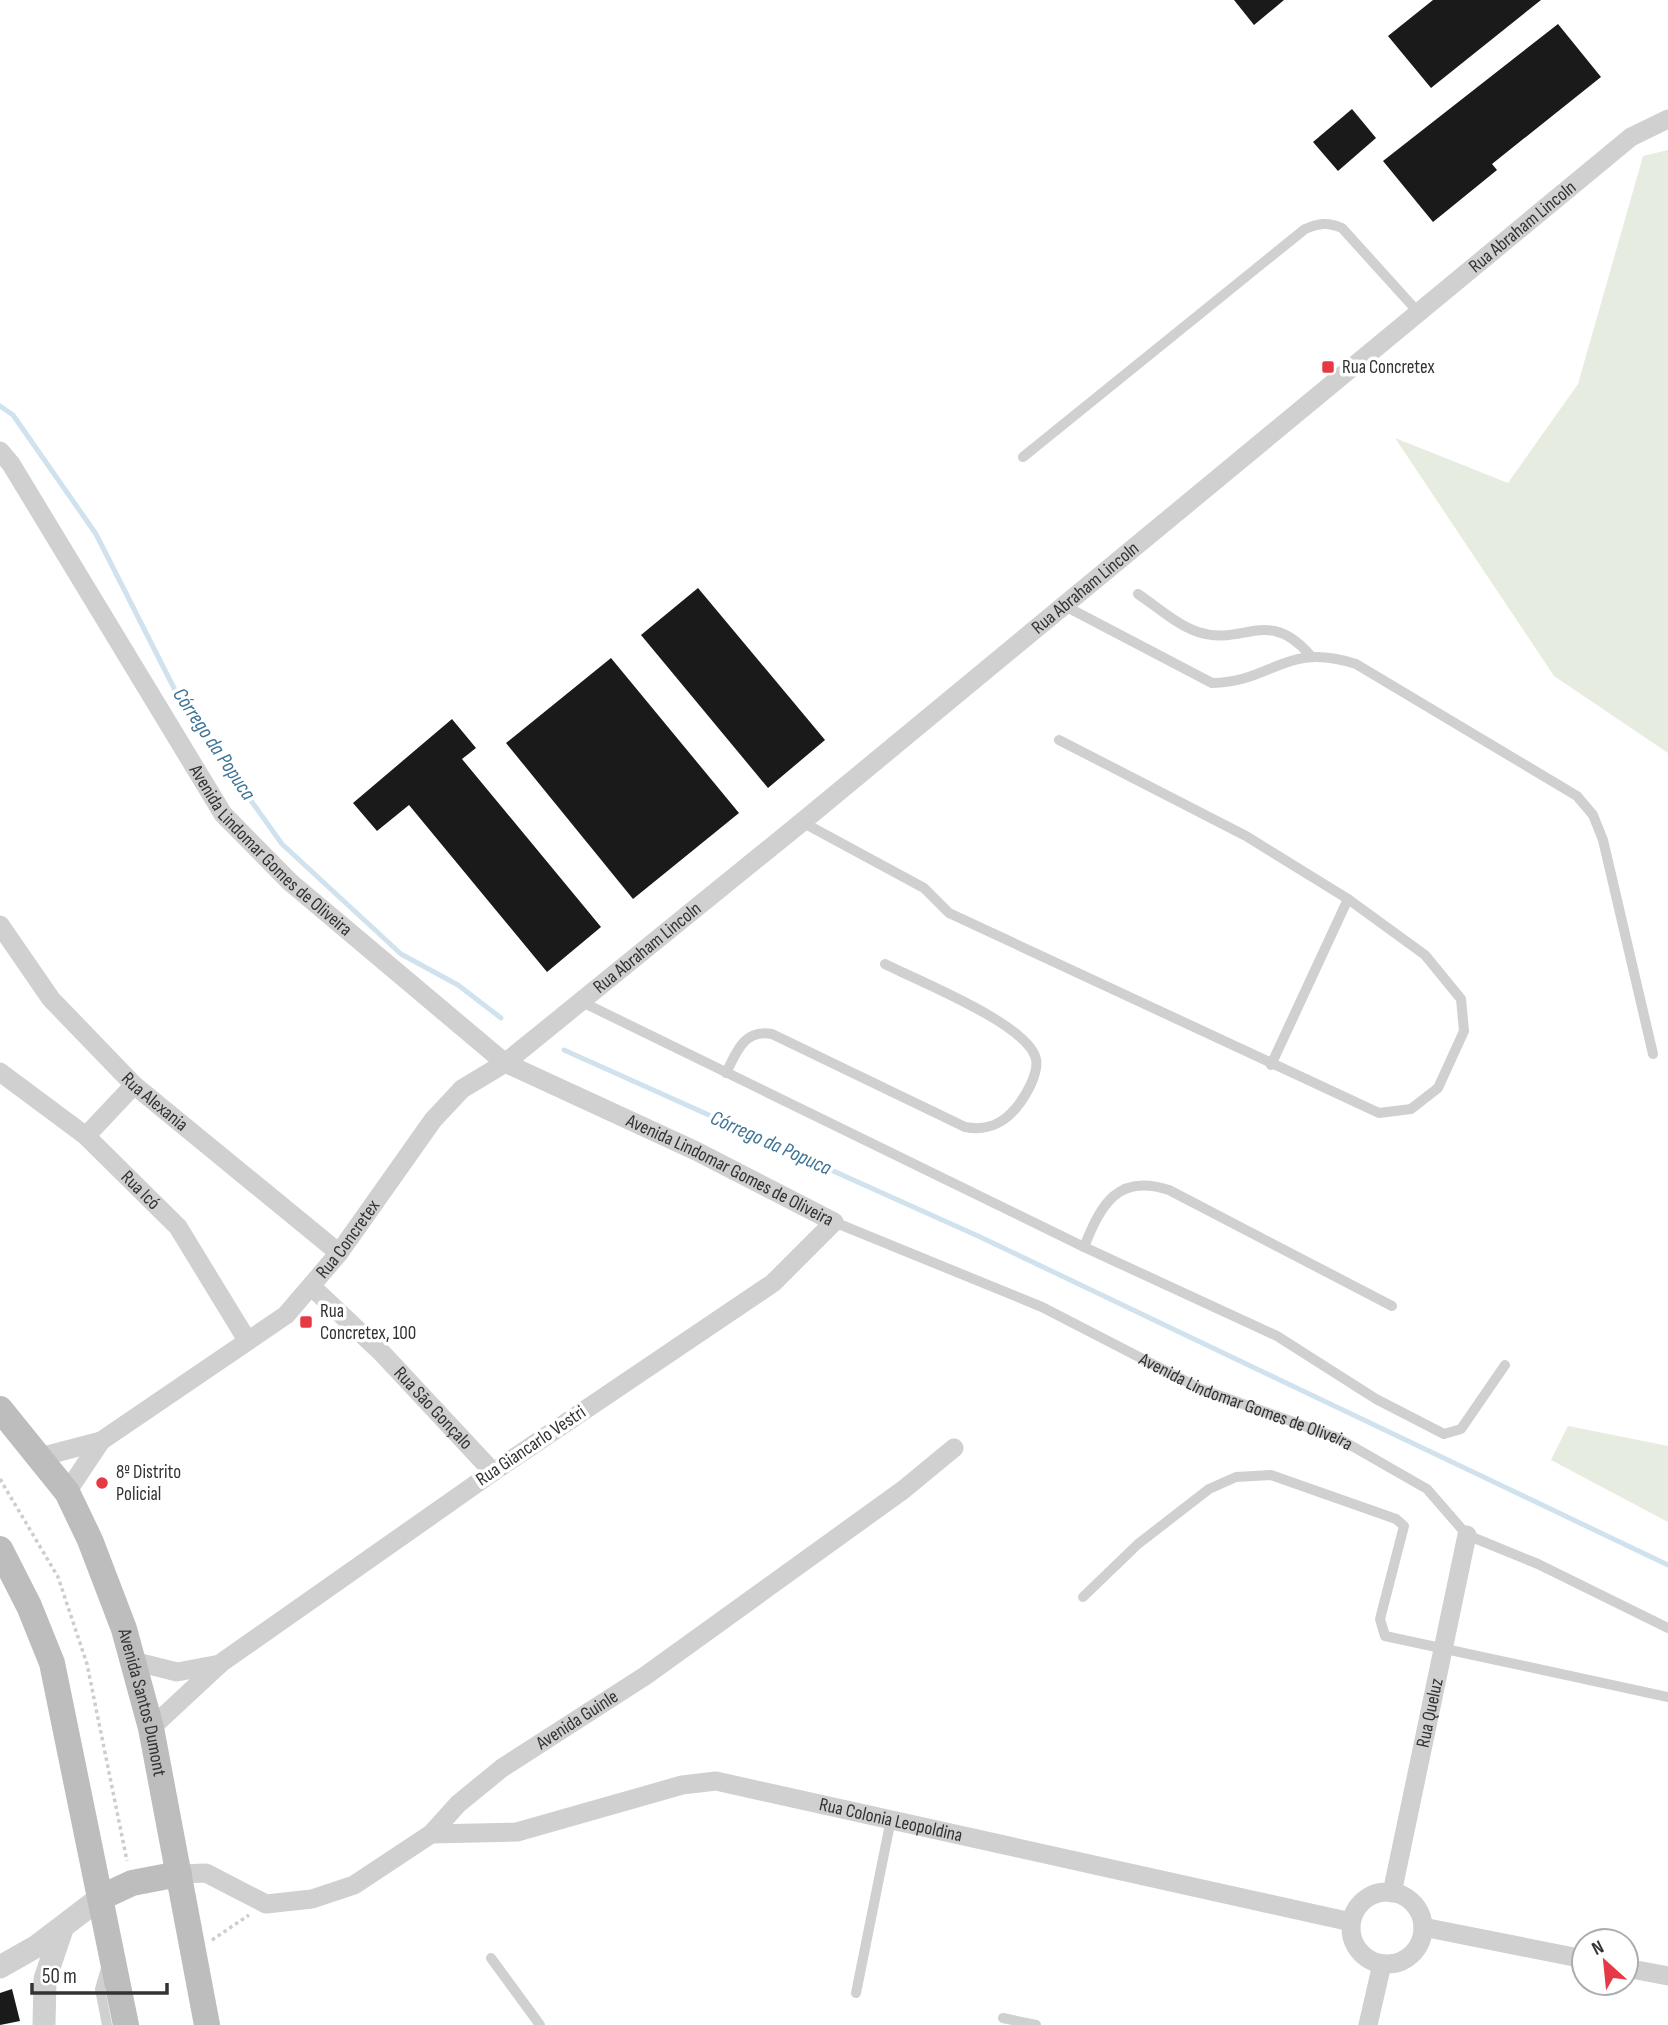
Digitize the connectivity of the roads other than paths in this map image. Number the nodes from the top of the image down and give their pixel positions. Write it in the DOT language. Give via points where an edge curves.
graph roads {
  1 [pos="1668,119"];
  2 [pos="1418,312"];
  3 [pos="0,451"];
  4 [pos="1023,457"];
  5 [pos="1138,594"];
  6 [pos="1062,605"];
  7 [pos="1310,655"];
  8 [pos="1059,740"];
  9 [pos="802,822"];
  10 [pos="1349,899"];
  11 [pos="0,925"];
  12 [pos="885,964"];
  13 [pos="580,1000"];
  14 [pos="1653,1054"];
  15 [pos="505,1063"];
  16 [pos="1271,1065"];
  17 [pos="0,1072"];
  18 [pos="726,1073"];
  19 [pos="134,1085"];
  20 [pos="86,1136"];
  21 [pos="834,1222"];
  22 [pos="1084,1247"];
  23 [pos="339,1253"];
  24 [pos="313,1287"];
  25 [pos="1392,1306"];
  26 [pos="247,1340"];
  27 [pos="1505,1365"];
  28 [pos="0,1409"];
  29 [pos="101,1441"];
  30 [pos="954,1448"];
  31 [pos="40,1457"];
  32 [pos="493,1472"];
  33 [pos="67,1492"];
  34 [pos="1467,1535"];
  35 [pos="0,1549"];
  36 [pos="1083,1597"];
  37 [pos="1668,1628"];
  38 [pos="1443,1648"];
  39 [pos="132,1661"];
  40 [pos="221,1663"];
  41 [pos="1668,1697"];
  42 [pos="151,1728"];
  43 [pos="891,1818"];
  44 [pos="431,1834"];
  45 [pos="179,1874"];
  46 [pos="1392,1893"];
  47 [pos="100,1898"];
  48 [pos="1351,1922"];
  49 [pos="1423,1927"];
  50 [pos="61,1929"];
  51 [pos="111,1954"];
  52 [pos="1570,1956"];
  53 [pos="491,1958"];
  54 [pos="1382,1964"];
  55 [pos="0,1967"];
  56 [pos="1640,1971"];
  57 [pos="1668,1976"];
  58 [pos="856,1993"];
  59 [pos="1003,2018"];
  60 [pos="44,2025"];
  61 [pos="107,2025"];
  62 [pos="126,2025"];
  63 [pos="207,2025"];
  64 [pos="540,2025"];
  65 [pos="1036,2025"];
  66 [pos="1368,2025"];
  1 -- 2 [label="street, Rua Abraham Lincoln" via="1631,137"];
  2 -- 4 [label="lane" via="1342,228 1317,224"];
  2 -- 6 [label="street, Rua Abraham Lincoln"];
  3 -- 15 [label="street, Avenida Lindomar Gomes de Oliveira" via="223,814 290,882"];
  5 -- 7 [label="lane" via="1198,632 1214,635 1270,629 1297,640"];
  6 -- 7 [label="lane" via="1212,683 1234,683"];
  6 -- 9 [label="street, Rua Abraham Lincoln"];
  7 -- 14 [label="lane" via="1356,664 1577,796 1604,840"];
  8 -- 10 [label="lane" via="1246,836"];
  9 -- 13 [label="street, Rua Abraham Lincoln"];
  9 -- 16 [label="lane" via="924,888 949,913"];
  10 -- 16 [label="lane"];
  10 -- 16 [label="lane" via="1425,955 1461,999 1464,1031 1438,1088 1411,1109 1379,1113"];
  11 -- 19 [label="street, Rua Alexania" via="51,999"];
  12 -- 18 [label="lane" via="1005,1023 1032,1049 1037,1061 1035,1074 1008,1117 979,1130 965,1127 760,1032 741,1043"];
  13 -- 15 [label="street, Rua Abraham Lincoln"];
  13 -- 18 [label="lane"];
  15 -- 21 [label="street, Avenida Lindomar Gomes de Oliveira" via="696,1151"];
  15 -- 23 [label="street, Rua Concretex" via="462,1089 433,1120"];
  17 -- 20 [label="street, Rua Icó"];
  18 -- 22 [label="lane"];
  19 -- 20 [label="street"];
  19 -- 23 [label="street, Rua Alexania"];
  20 -- 26 [label="street, Rua Icó" via="178,1227"];
  21 -- 32 [label="street, Rua Giancarlo Vestri" via="773,1283"];
  21 -- 34 [label="lane, Avenida Lindomar Gomes de Oliveira" via="1042,1307 1201,1389 1338,1438 1427,1489"];
  22 -- 25 [label="lane" via="1108,1200 1137,1185 1154,1185"];
  22 -- 27 [label="lane" via="1277,1336 1376,1399 1444,1434 1461,1429"];
  23 -- 24 [label="street, Rua Concretex"];
  24 -- 26 [label="street, Rua Concretex" via="286,1315"];
  24 -- 32 [label="street, Rua São Gonçalo"];
  26 -- 29 [label="street, Rua Concretex"];
  28 -- 31 [label="main road, Avenida Santos Dumont"];
  29 -- 31 [label="street, Rua Concretex"];
  29 -- 33 [label="street, Rua Concretex"];
  30 -- 44 [label="street, Avenida Guinle" via="904,1490 645,1676 502,1768 458,1804"];
  31 -- 33 [label="main road, Avenida Santos Dumont"];
  32 -- 40 [label="street, Rua Giancarlo Vestri"];
  33 -- 39 [label="main road, Avenida Santos Dumont" via="109,1586"];
  34 -- 37 [label="lane, Avenida Lindomar Gomes de Oliveira"];
  34 -- 38 [label="street, Rua Queluz"];
  35 -- 47 [label="main road" via="52,1663"];
  36 -- 38 [label="lane" via="1138,1544 1209,1489 1236,1477 1271,1475 1401,1522 1404,1526 1381,1630 1385,1636"];
  38 -- 41 [label="lane"];
  38 -- 46 [label="street, Rua Queluz"];
  39 -- 40 [label="street, Rua Giancarlo Vestri" via="177,1672"];
  39 -- 42 [label="main road, Avenida Santos Dumont"];
  40 -- 42 [label="street, Rua Giancarlo Vestri"];
  42 -- 45 [label="main road, Avenida Santos Dumont"];
  43 -- 44 [label="street, Rua Colonia Leopoldina" via="736,1783 702,1781 517,1832"];
  43 -- 48 [label="street, Rua Colonia Leopoldina"];
  43 -- 58 [label="lane"];
  44 -- 45 [label="street, Avenida Guinle" via="355,1885 312,1899 266,1904 206,1873"];
  45 -- 47 [label="main road" via="132,1884"];
  45 -- 63 [label="main road, Avenida Santos Dumont"];
  46 -- 48 [label="street" via="1371,1896"];
  46 -- 49 [label="street" via="1414,1904"];
  47 -- 50 [label="street"];
  47 -- 51 [label="main road"];
  48 -- 54 [label="street" via="1351,1934 1361,1954"];
  49 -- 52 [label="street"];
  49 -- 54 [label="street" via="1411,1955"];
  50 -- 55 [label="street"];
  50 -- 60 [label="street" via="44,1979"];
  51 -- 61 [label="lane" via="100,1989"];
  51 -- 62 [label="main road"];
  53 -- 64 [label="lane"];
  54 -- 66 [label="street"];
  56 -- 57 [label="street"];
  59 -- 65 [label="lane"];
}
